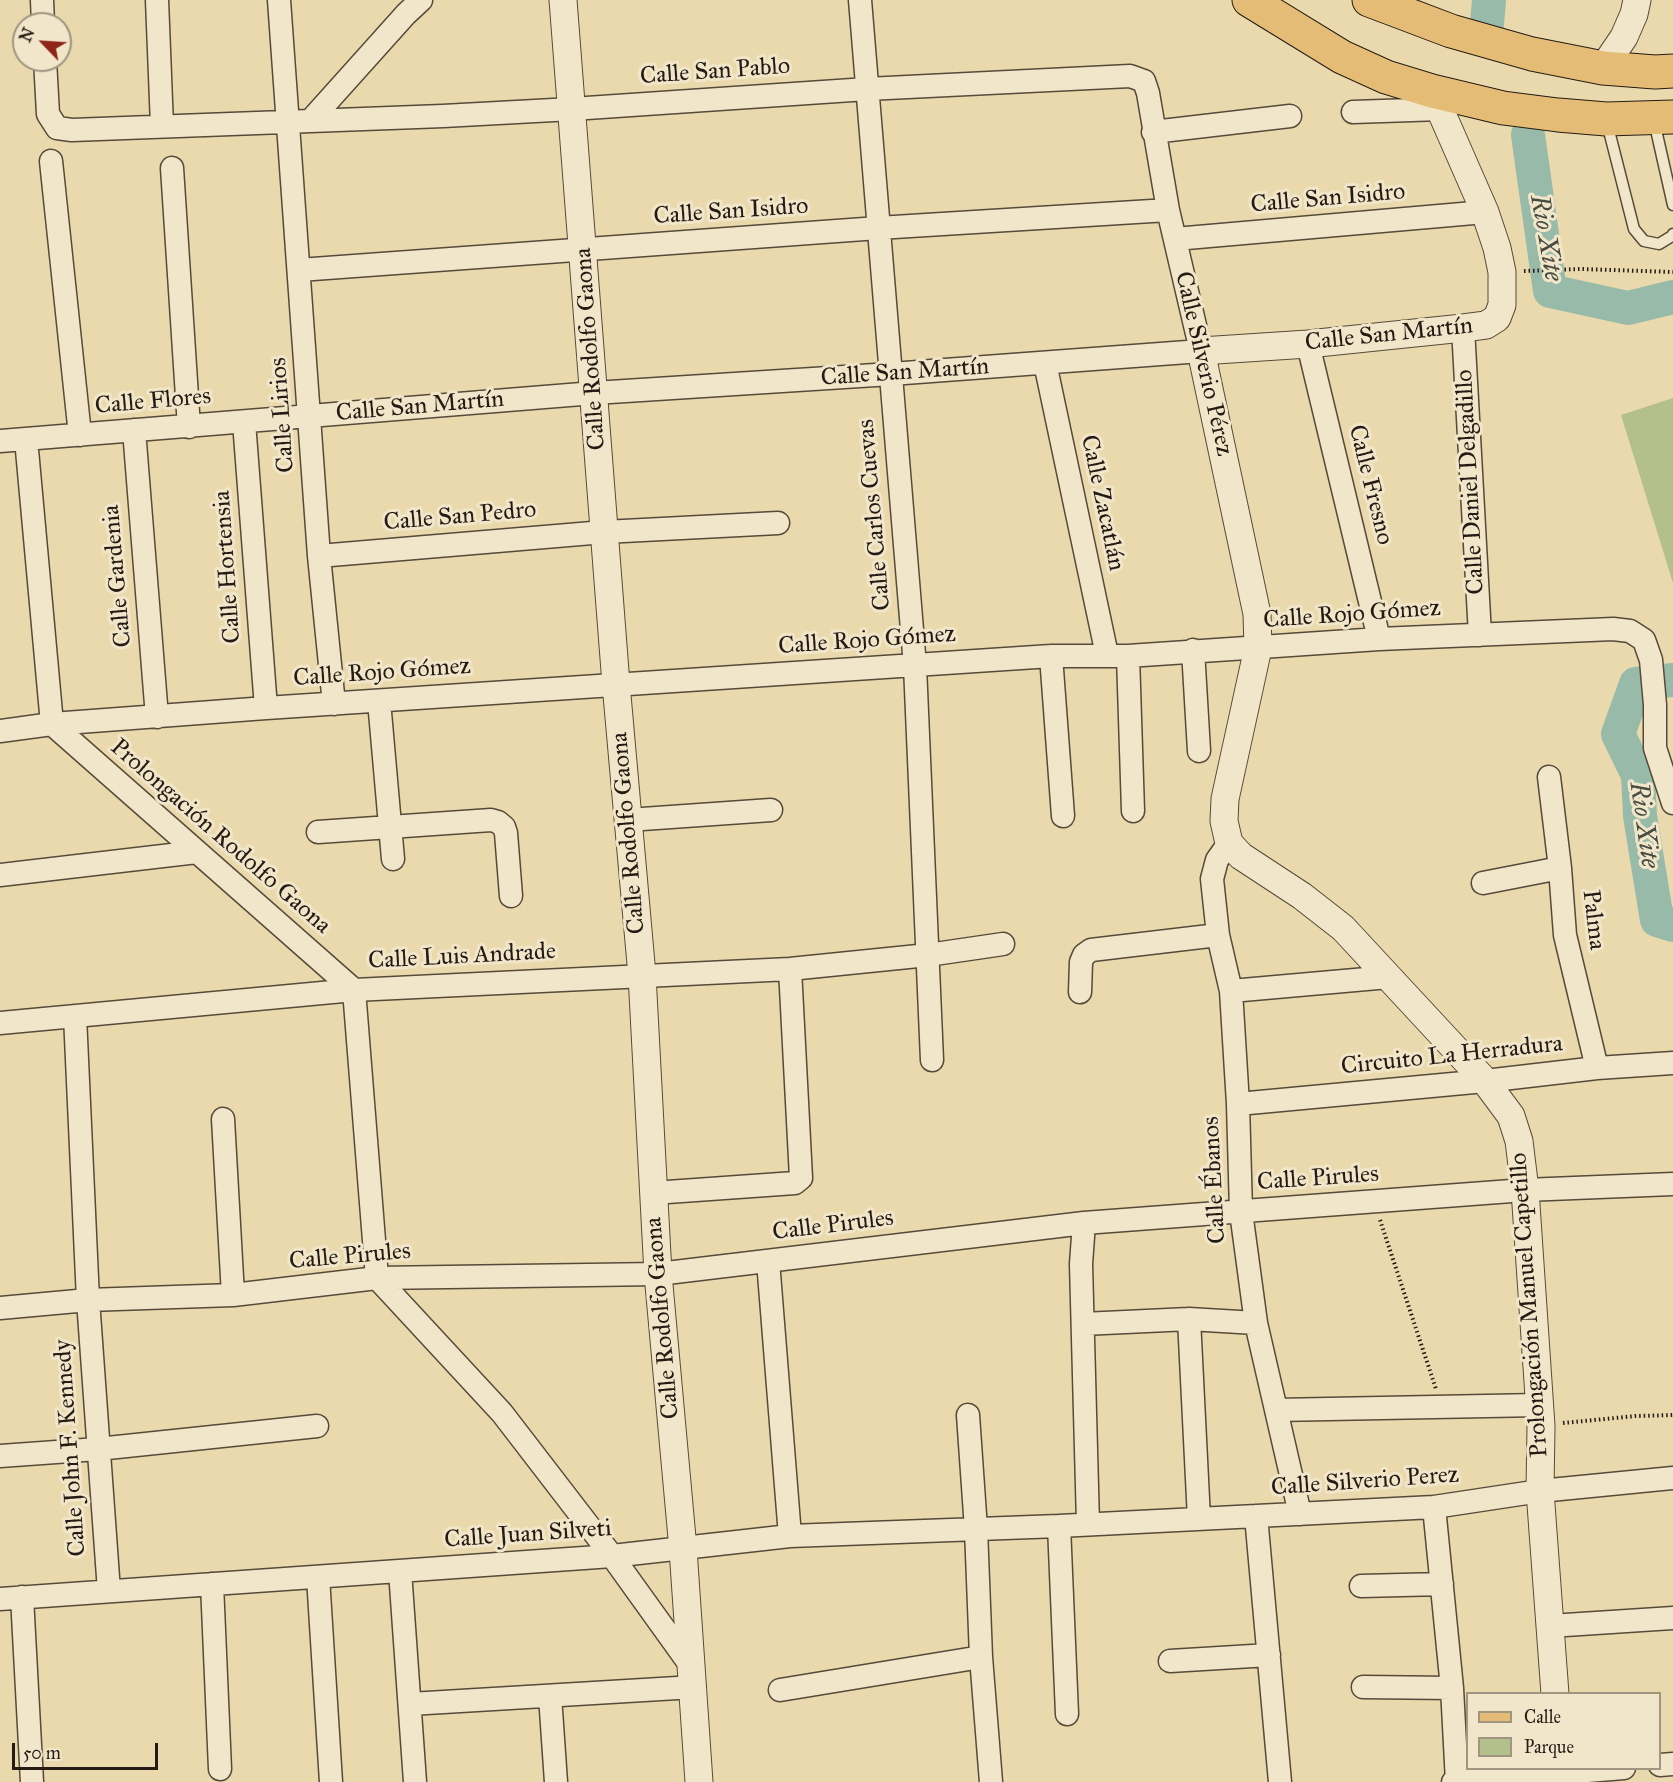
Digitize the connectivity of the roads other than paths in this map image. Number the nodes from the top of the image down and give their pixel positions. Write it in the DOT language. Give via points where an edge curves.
graph roads {
  1 [pos="157,0"];
  2 [pos="279,0"];
  3 [pos="566,0"];
  4 [pos="860,0"];
  5 [pos="1249,0"];
  6 [pos="1637,0"];
  7 [pos="1374,1"];
  8 [pos="411,5"];
  9 [pos="1603,68"];
  10 [pos="1673,71"];
  11 [pos="46,72"];
  12 [pos="1144,81"];
  13 [pos="867,89"];
  14 [pos="1436,100"];
  15 [pos="572,109"];
  16 [pos="1353,112"];
  17 [pos="1290,116"];
  18 [pos="1668,118"];
  19 [pos="1606,119"];
  20 [pos="299,121"];
  21 [pos="162,126"];
  22 [pos="1153,132"];
  23 [pos="51,161"];
  24 [pos="172,168"];
  25 [pos="1673,205"];
  26 [pos="1168,210"];
  27 [pos="1485,212"];
  28 [pos="879,228"];
  29 [pos="1673,234"];
  30 [pos="1175,239"];
  31 [pos="583,250"];
  32 [pos="299,270"];
  33 [pos="1463,328"];
  34 [pos="1308,344"];
  35 [pos="1201,351"];
  36 [pos="1045,363"];
  37 [pos="891,374"];
  38 [pos="594,393"];
  39 [pos="310,416"];
  40 [pos="244,422"];
  41 [pos="189,426"];
  42 [pos="134,430"];
  43 [pos="80,435"];
  44 [pos="26,440"];
  45 [pos="0,441"];
  46 [pos="778,523"];
  47 [pos="604,532"];
  48 [pos="319,556"];
  49 [pos="1480,635"];
  50 [pos="1379,639"];
  51 [pos="1258,648"];
  52 [pos="1193,651"];
  53 [pos="1118,655"];
  54 [pos="1051,656"];
  55 [pos="915,666"];
  56 [pos="616,684"];
  57 [pos="379,701"];
  58 [pos="334,704"];
  59 [pos="267,708"];
  60 [pos="156,717"];
  61 [pos="51,724"];
  62 [pos="1663,728"];
  63 [pos="0,731"];
  64 [pos="1199,751"];
  65 [pos="1549,777"];
  66 [pos="1673,803"];
  67 [pos="771,810"];
  68 [pos="1133,812"];
  69 [pos="1063,816"];
  70 [pos="628,820"];
  71 [pos="391,827"];
  72 [pos="318,832"];
  73 [pos="1229,843"];
  74 [pos="197,852"];
  75 [pos="393,859"];
  76 [pos="1560,868"];
  77 [pos="0,875"];
  78 [pos="1483,883"];
  79 [pos="511,896"];
  80 [pos="1218,934"];
  81 [pos="1003,944"];
  82 [pos="928,955"];
  83 [pos="790,969"];
  84 [pos="642,975"];
  85 [pos="1389,977"];
  86 [pos="354,990"];
  87 [pos="1230,991"];
  88 [pos="1080,992"];
  89 [pos="75,1016"];
  90 [pos="0,1023"];
  91 [pos="932,1060"];
  92 [pos="1673,1063"];
  93 [pos="1597,1068"];
  94 [pos="1485,1081"];
  95 [pos="1238,1104"];
  96 [pos="224,1119"];
  97 [pos="1673,1184"];
  98 [pos="1525,1190"];
  99 [pos="653,1193"];
  100 [pos="1241,1212"];
  101 [pos="1084,1223"];
  102 [pos="768,1261"];
  103 [pos="658,1274"];
  104 [pos="377,1278"];
  105 [pos="232,1295"];
  106 [pos="88,1300"];
  107 [pos="0,1308"];
  108 [pos="1189,1319"];
  109 [pos="1256,1323"];
  110 [pos="1083,1324"];
  111 [pos="1276,1410"];
  112 [pos="968,1414"];
  113 [pos="1540,1415"];
  114 [pos="317,1426"];
  115 [pos="98,1449"];
  116 [pos="0,1455"];
  117 [pos="1673,1478"];
  118 [pos="1540,1491"];
  119 [pos="1434,1508"];
  120 [pos="1300,1514"];
  121 [pos="1256,1516"];
  122 [pos="1199,1519"];
  123 [pos="1088,1524"];
  124 [pos="1059,1526"];
  125 [pos="976,1528"];
  126 [pos="790,1536"];
  127 [pos="683,1549"];
  128 [pos="612,1556"];
  129 [pos="400,1571"];
  130 [pos="318,1577"];
  131 [pos="212,1584"];
  132 [pos="1442,1584"];
  133 [pos="1361,1586"];
  134 [pos="109,1591"];
  135 [pos="11,1598"];
  136 [pos="1673,1618"];
  137 [pos="1550,1626"];
  138 [pos="1269,1655"];
  139 [pos="981,1657"];
  140 [pos="1170,1661"];
  141 [pos="693,1677"];
  142 [pos="1363,1687"];
  143 [pos="1452,1688"];
  144 [pos="780,1690"];
  145 [pos="1555,1692"];
  146 [pos="550,1696"];
  147 [pos="410,1704"];
  148 [pos="1066,1714"];
  149 [pos="220,1769"];
  150 [pos="1606,1770"];
  151 [pos="1560,1775"];
  152 [pos="32,1782"];
  153 [pos="331,1782"];
  154 [pos="415,1782"];
  155 [pos="556,1782"];
  156 [pos="699,1782"];
  157 [pos="991,1782"];
  158 [pos="1280,1782"];
  159 [pos="1455,1782"];
  1 -- 21 [label="street"];
  2 -- 20 [label="street, Calle Lirios"];
  3 -- 15 [label="street, Calle Rodolfo Gaona"];
  4 -- 13 [label="street, Calle Carlos Cuevas"];
  5 -- 14 [label="main road" via="1342,57"];
  6 -- 9 [label="street" via="1624,37"];
  7 -- 9 [label="main road" via="1451,31 1532,54"];
  8 -- 20 [label="street"];
  9 -- 10 [label="main road"];
  11 -- 21 [label="street, Calle San Pablo" via="48,114 57,128"];
  12 -- 13 [label="street, Calle San Pablo" via="1130,76"];
  12 -- 22 [label="street, Calle Silverio Pérez"];
  13 -- 15 [label="street, Calle San Pablo"];
  13 -- 28 [label="street, Calle Carlos Cuevas"];
  14 -- 16 [label="street"];
  14 -- 19 [label="main road"];
  14 -- 27 [label="street"];
  15 -- 20 [label="street, Calle San Pablo"];
  15 -- 31 [label="street, Calle Rodolfo Gaona"];
  17 -- 22 [label="street"];
  18 -- 19 [label="main road"];
  18 -- 25 [label="lane"];
  19 -- 29 [label="lane" via="1634,229 1644,241 1659,244"];
  20 -- 21 [label="street, Calle San Pablo"];
  20 -- 32 [label="street, Calle Lirios"];
  22 -- 26 [label="street, Calle Silverio Pérez"];
  23 -- 43 [label="street"];
  24 -- 41 [label="street"];
  26 -- 28 [label="street, Calle San Isidro"];
  26 -- 30 [label="street, Calle Silverio Pérez"];
  27 -- 30 [label="street, Calle San Isidro"];
  27 -- 33 [label="street, Calle San Martín" via="1502,272 1502,305 1497,318 1486,325"];
  28 -- 31 [label="street, Calle San Isidro"];
  28 -- 37 [label="street, Calle Carlos Cuevas"];
  30 -- 35 [label="street, Calle Silverio Pérez"];
  31 -- 32 [label="street, Calle San Isidro"];
  31 -- 38 [label="street, Calle Rodolfo Gaona"];
  32 -- 39 [label="street, Calle Lirios"];
  33 -- 34 [label="street, Calle San Martín"];
  33 -- 49 [label="street, Calle Daniel Delgadillo"];
  34 -- 35 [label="street, Calle San Martín"];
  34 -- 50 [label="street, Calle Fresno"];
  35 -- 36 [label="street, Calle San Martín"];
  35 -- 51 [label="street, Calle Silverio Pérez" via="1257,614"];
  36 -- 37 [label="street, Calle San Martín"];
  36 -- 53 [label="street, Calle Zacatlán"];
  37 -- 38 [label="street, Calle San Martín"];
  37 -- 55 [label="street, Calle Carlos Cuevas"];
  38 -- 39 [label="street, Calle San Martín"];
  38 -- 47 [label="street, Calle Rodolfo Gaona"];
  39 -- 40 [label="street, Calle Flores"];
  39 -- 48 [label="street, Calle Lirios"];
  40 -- 41 [label="street, Calle Flores"];
  40 -- 59 [label="street, Calle Hortensia"];
  41 -- 42 [label="street, Calle Flores"];
  42 -- 43 [label="street, Calle Flores"];
  42 -- 60 [label="street, Calle Gardenia"];
  43 -- 44 [label="street, Calle Flores"];
  44 -- 45 [label="street, Calle Flores"];
  44 -- 61 [label="street"];
  46 -- 47 [label="street, Calle San Pedro"];
  47 -- 48 [label="street, Calle San Pedro"];
  47 -- 56 [label="street, Calle Rodolfo Gaona"];
  48 -- 58 [label="street, Calle Lirios"];
  49 -- 50 [label="street, Calle Rojo Gómez"];
  49 -- 62 [label="street, Calle Rojo Gómez" via="1612,628 1630,631 1644,640 1651,660 1655,705"];
  50 -- 51 [label="street, Calle Rojo Gómez"];
  51 -- 52 [label="street, Calle Rojo Gómez"];
  51 -- 73 [label="street" via="1225,799"];
  52 -- 53 [label="street, Calle Rojo Gómez"];
  52 -- 64 [label="street"];
  53 -- 54 [label="street, Calle Rojo Gómez"];
  53 -- 68 [label="street, Calle Zacatlán"];
  54 -- 55 [label="street, Calle Rojo Gómez"];
  54 -- 69 [label="street"];
  55 -- 56 [label="street, Calle Rojo Gómez"];
  55 -- 82 [label="street, Calle Carlos Cuevas"];
  56 -- 57 [label="street, Calle Rojo Gómez"];
  56 -- 70 [label="street, Calle Rodolfo Gaona"];
  57 -- 58 [label="street, Calle Rojo Gómez"];
  57 -- 71 [label="street"];
  58 -- 59 [label="street, Calle Rojo Gómez"];
  59 -- 60 [label="street, Calle Rojo Gómez"];
  60 -- 61 [label="street, Calle Rojo Gómez"];
  61 -- 63 [label="street, Calle Rojo Gómez"];
  61 -- 74 [label="street, Prolongación Rodolfo Gaona"];
  62 -- 66 [label="street, Calle Rojo Gómez" via="1655,748"];
  65 -- 76 [label="street, Palma"];
  67 -- 70 [label="street"];
  70 -- 84 [label="street, Calle Rodolfo Gaona"];
  71 -- 72 [label="street"];
  71 -- 75 [label="street"];
  71 -- 79 [label="street" via="498,822 506,833"];
  73 -- 80 [label="street, Calle Ébanos" via="1217,860 1212,879"];
  73 -- 85 [label="street, Prolongación Manuel Capetillo" via="1343,928"];
  74 -- 77 [label="street"];
  74 -- 86 [label="street, Prolongación Rodolfo Gaona"];
  76 -- 78 [label="street"];
  76 -- 93 [label="street, Palma" via="1564,935"];
  80 -- 87 [label="street, Calle Ébanos"];
  80 -- 88 [label="street" via="1091,950 1080,962"];
  81 -- 82 [label="street, Calle Luis Andrade"];
  82 -- 83 [label="street, Calle Luis Andrade"];
  82 -- 91 [label="street, Calle Carlos Cuevas"];
  83 -- 84 [label="street, Calle Luis Andrade"];
  83 -- 99 [label="street" via="801,1178 795,1183"];
  84 -- 86 [label="street, Calle Luis Andrade"];
  84 -- 99 [label="street, Calle Rodolfo Gaona"];
  85 -- 87 [label="street"];
  85 -- 94 [label="street, Prolongación Manuel Capetillo"];
  86 -- 89 [label="street, Calle Luis Andrade"];
  86 -- 104 [label="street"];
  87 -- 95 [label="street, Calle Ébanos"];
  89 -- 90 [label="street, Calle Luis Andrade"];
  89 -- 106 [label="street, Calle John F. Kennedy"];
  92 -- 93 [label="street, Circuito La Herradura"];
  93 -- 94 [label="street, Circuito La Herradura"];
  94 -- 95 [label="street, Circuito La Herradura"];
  94 -- 98 [label="street, Prolongación Manuel Capetillo" via="1511,1116 1519,1141"];
  95 -- 100 [label="street, Calle Ébanos"];
  96 -- 105 [label="street"];
  97 -- 98 [label="street, Calle Pirules"];
  98 -- 100 [label="street, Calle Pirules"];
  98 -- 113 [label="street, Prolongación Manuel Capetillo"];
  99 -- 103 [label="street, Calle Rodolfo Gaona"];
  100 -- 101 [label="street, Calle Pirules"];
  100 -- 109 [label="street, Calle Ébanos"];
  101 -- 102 [label="street, Calle Pirules"];
  101 -- 110 [label="street"];
  102 -- 103 [label="street, Calle Pirules"];
  102 -- 126 [label="street"];
  103 -- 104 [label="street, Calle Pirules"];
  103 -- 127 [label="street, Calle Rodolfo Gaona"];
  104 -- 105 [label="street, Calle Pirules"];
  104 -- 128 [label="street" via="502,1413"];
  105 -- 106 [label="street, Calle Pirules"];
  106 -- 107 [label="street, Calle Pirules"];
  106 -- 115 [label="street, Calle John F. Kennedy"];
  108 -- 109 [label="street"];
  108 -- 110 [label="street"];
  108 -- 122 [label="street"];
  109 -- 111 [label="street, Calle Ébanos"];
  110 -- 123 [label="street"];
  111 -- 113 [label="street" via="1442,1407"];
  111 -- 120 [label="street, Calle Ébanos"];
  112 -- 125 [label="street"];
  113 -- 118 [label="street, Prolongación Manuel Capetillo"];
  114 -- 115 [label="street"];
  115 -- 116 [label="street"];
  115 -- 134 [label="street, Calle John F. Kennedy"];
  117 -- 118 [label="street, Calle Silverio Perez"];
  118 -- 119 [label="street, Calle Silverio Perez"];
  118 -- 137 [label="street, Prolongación Manuel Capetillo"];
  119 -- 120 [label="street, Calle Silverio Perez"];
  119 -- 132 [label="street"];
  120 -- 121 [label="street, Calle Silverio Perez"];
  121 -- 122 [label="street, Calle Silverio Perez"];
  121 -- 138 [label="street"];
  122 -- 123 [label="street, Calle Silverio Perez"];
  123 -- 124 [label="street, Calle Silverio Perez"];
  124 -- 125 [label="street, Calle Juan Silveti"];
  124 -- 148 [label="street"];
  125 -- 126 [label="street, Calle Juan Silveti"];
  125 -- 139 [label="street"];
  126 -- 127 [label="street, Calle Juan Silveti"];
  127 -- 128 [label="street, Calle Juan Silveti"];
  127 -- 141 [label="street, Calle Rodolfo Gaona"];
  128 -- 129 [label="street, Calle Juan Silveti"];
  128 -- 141 [label="street"];
  129 -- 130 [label="street, Calle Juan Silveti"];
  129 -- 147 [label="street"];
  130 -- 131 [label="street, Calle Juan Silveti"];
  130 -- 153 [label="street"];
  131 -- 134 [label="street, Calle Juan Silveti"];
  131 -- 149 [label="street"];
  132 -- 133 [label="street"];
  132 -- 143 [label="street"];
  134 -- 135 [label="street, Calle Juan Silveti"];
  135 -- 152 [label="street"];
  136 -- 137 [label="street"];
  137 -- 145 [label="street, Prolongación Manuel Capetillo"];
  138 -- 140 [label="street"];
  138 -- 158 [label="street"];
  139 -- 144 [label="street"];
  139 -- 157 [label="street"];
  141 -- 146 [label="street"];
  141 -- 156 [label="street, Calle Rodolfo Gaona"];
  142 -- 143 [label="street"];
  143 -- 159 [label="street"];
  146 -- 147 [label="street"];
  146 -- 155 [label="street"];
  147 -- 154 [label="street"];
  150 -- 151 [label="street"];
  151 -- 159 [label="street"];
}
